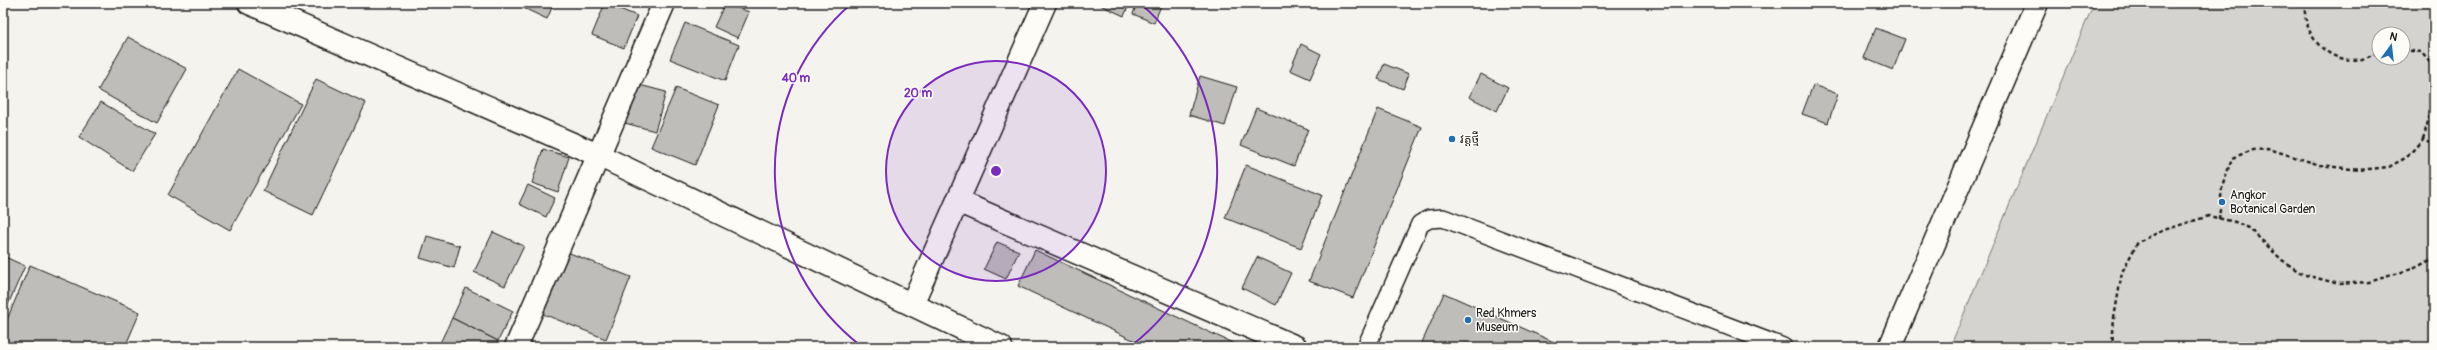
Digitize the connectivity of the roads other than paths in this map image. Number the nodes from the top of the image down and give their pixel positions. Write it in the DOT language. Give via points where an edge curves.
graph roads {
  1 [pos="250,3"];
  2 [pos="664,3"];
  3 [pos="1045,3"];
  4 [pos="2037,3"];
  5 [pos="598,154"];
  6 [pos="957,201"];
  7 [pos="912,304"];
  8 [pos="516,347"];
  9 [pos="1001,347"];
  10 [pos="1296,347"];
  11 [pos="1366,347"];
  12 [pos="1783,347"];
  13 [pos="1890,347"];
  1 -- 5 [label="street"];
  2 -- 5 [label="street"];
  3 -- 6 [label="street"];
  4 -- 13 [label="street"];
  5 -- 7 [label="street"];
  5 -- 8 [label="street"];
  6 -- 7 [label="street"];
  6 -- 10 [label="street"];
  7 -- 9 [label="street"];
  11 -- 12 [label="lane" via="1420,224 1429,219 1443,218"];
}
